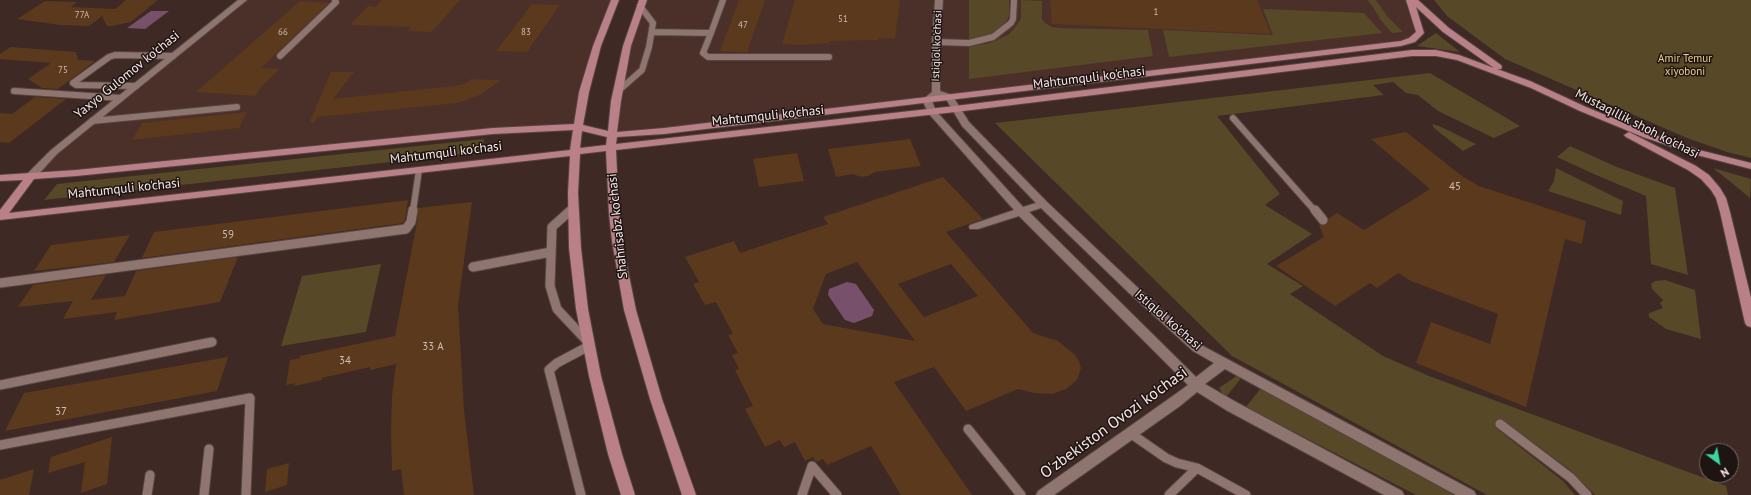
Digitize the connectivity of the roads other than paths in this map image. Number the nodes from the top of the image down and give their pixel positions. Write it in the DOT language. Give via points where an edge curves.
graph roads {
  1 [pos="243,0"];
  2 [pos="335,0"];
  3 [pos="615,0"];
  4 [pos="723,0"];
  5 [pos="940,0"];
  6 [pos="1014,0"];
  7 [pos="1410,0"];
  8 [pos="1413,0"];
  9 [pos="641,3"];
  10 [pos="652,32"];
  11 [pos="711,33"];
  12 [pos="936,42"];
  13 [pos="173,56"];
  14 [pos="280,56"];
  15 [pos="829,57"];
  16 [pos="136,86"];
  17 [pos="1533,86"];
  18 [pos="14,90"];
  19 [pos="617,92"];
  20 [pos="936,92"];
  21 [pos="1545,92"];
  22 [pos="949,97"];
  23 [pos="122,98"];
  24 [pos="927,100"];
  25 [pos="236,107"];
  26 [pos="956,109"];
  27 [pos="932,112"];
  28 [pos="1233,118"];
  29 [pos="92,121"];
  30 [pos="578,127"];
  31 [pos="612,141"];
  32 [pos="574,152"];
  33 [pos="1751,166"];
  34 [pos="419,170"];
  35 [pos="31,176"];
  36 [pos="0,178"];
  37 [pos="1043,204"];
  38 [pos="573,209"];
  39 [pos="1021,211"];
  40 [pos="0,217"];
  41 [pos="1323,220"];
  42 [pos="974,227"];
  43 [pos="551,252"];
  44 [pos="473,266"];
  45 [pos="0,283"];
  46 [pos="1751,323"];
  47 [pos="212,342"];
  48 [pos="588,344"];
  49 [pos="1223,363"];
  50 [pos="0,385"];
  51 [pos="1196,385"];
  52 [pos="1500,424"];
  53 [pos="968,430"];
  54 [pos="1130,433"];
  55 [pos="0,444"];
  56 [pos="209,449"];
  57 [pos="1197,468"];
  58 [pos="150,475"];
  59 [pos="147,495"];
  60 [pos="204,495"];
  61 [pos="246,495"];
  62 [pos="581,495"];
  63 [pos="628,495"];
  64 [pos="689,495"];
  65 [pos="802,495"];
  66 [pos="837,495"];
  67 [pos="1021,495"];
  68 [pos="1043,495"];
  69 [pos="1169,495"];
  70 [pos="1246,495"];
  71 [pos="1397,495"];
  72 [pos="1468,495"];
  73 [pos="1587,495"];
  1 -- 13 [label="street, Yaxyo Gulomov ko'chasi"];
  2 -- 14 [label="lane" via="336,2"];
  3 -- 30 [label="main road" via="597,46 584,92"];
  4 -- 11 [label="lane"];
  5 -- 12 [label="street, Istiqlol ko'chasi"];
  6 -- 12 [label="lane" via="1011,23 993,37 969,43"];
  7 -- 22 [label="main road, Mahtumquli ko'chasi" via="1420,33 1415,39 1405,42"];
  8 -- 17 [label="main road" via="1458,39 1492,63"];
  9 -- 10 [label="lane" via="653,23"];
  9 -- 19 [label="main road, Shahrisabz ko'chasi" via="627,46"];
  10 -- 11 [label="lane"];
  10 -- 19 [label="lane" via="642,70"];
  11 -- 15 [label="lane" via="703,53 708,57"];
  12 -- 20 [label="street, Istiqlol ko'chasi"];
  13 -- 16 [label="street, Yaxyo Gulomov ko'chasi"];
  13 -- 16 [label="lane" via="115,55 108,57 73,83"];
  16 -- 23 [label="street, Yaxyo Gulomov ko'chasi"];
  17 -- 21 [label="main road"];
  17 -- 26 [label="main road, Mahtumquli ko'chasi" via="1465,59 1420,52"];
  18 -- 23 [label="lane"];
  19 -- 31 [label="main road, Shahrisabz ko'chasi"];
  20 -- 22 [label="street, Istiqlol ko'chasi"];
  20 -- 24 [label="street, Istiqlol ko'chasi"];
  21 -- 33 [label="main road" via="1662,141"];
  21 -- 46 [label="main road, Mustaqillik shoh ko'chasi" via="1682,162 1712,184 1721,198 1725,212"];
  22 -- 24 [label="main road, Mahtumquli ko'chasi"];
  22 -- 26 [label="street, Istiqlol ko'chasi"];
  23 -- 29 [label="street, Yaxyo Gulomov ko'chasi"];
  24 -- 27 [label="street, Istiqlol ko'chasi"];
  24 -- 31 [label="main road, Mahtumquli ko'chasi" via="664,131"];
  25 -- 29 [label="lane"];
  26 -- 27 [label="main road, Mahtumquli ko'chasi"];
  26 -- 37 [label="street, Istiqlol ko'chasi" via="965,124"];
  27 -- 31 [label="main road, Mahtumquli ko'chasi"];
  27 -- 39 [label="street, Istiqlol ko'chasi"];
  28 -- 41 [label="lane"];
  29 -- 35 [label="street, Yaxyo Gulomov ko'chasi" via="54,152"];
  30 -- 31 [label="main road, Mahtumquli ko'chasi"];
  30 -- 32 [label="main road"];
  30 -- 35 [label="main road, Mahtumquli ko'chasi" via="493,131"];
  31 -- 32 [label="main road, Mahtumquli ko'chasi"];
  31 -- 64 [label="main road, Shahrisabz ko'chasi" via="612,194 627,299 658,407"];
  32 -- 34 [label="main road, Mahtumquli ko'chasi"];
  32 -- 38 [label="main road"];
  34 -- 40 [label="main road, Mahtumquli ko'chasi"];
  34 -- 45 [label="lane" via="411,222 406,229"];
  35 -- 36 [label="main road, Mahtumquli ko'chasi"];
  35 -- 40 [label="main road"];
  37 -- 39 [label="street"];
  37 -- 49 [label="street, Istiqlol ko'chasi" via="1198,348"];
  38 -- 43 [label="lane" via="552,228"];
  38 -- 48 [label="main road" via="575,248"];
  39 -- 42 [label="street"];
  39 -- 51 [label="street, Istiqlol ko'chasi"];
  43 -- 44 [label="lane"];
  43 -- 48 [label="lane" via="550,286 557,309"];
  47 -- 50 [label="lane"];
  48 -- 62 [label="lane" via="549,370"];
  48 -- 63 [label="main road" via="615,454"];
  49 -- 51 [label="street, O'zbekiston Ovozi ko'chasi"];
  49 -- 72 [label="street, Istiqlol ko'chasi" via="1253,376"];
  51 -- 54 [label="street, O'zbekiston Ovozi ko'chasi"];
  51 -- 71 [label="street, Istiqlol ko'chasi"];
  52 -- 73 [label="lane" via="1571,478"];
  53 -- 67 [label="lane"];
  54 -- 57 [label="lane" via="1166,458"];
  54 -- 68 [label="street, O'zbekiston Ovozi ko'chasi"];
  55 -- 61 [label="lane" via="250,398"];
  56 -- 60 [label="lane"];
  57 -- 69 [label="lane"];
  57 -- 70 [label="lane"];
  58 -- 59 [label="lane"];
  65 -- 66 [label="lane" via="812,466"];
}
